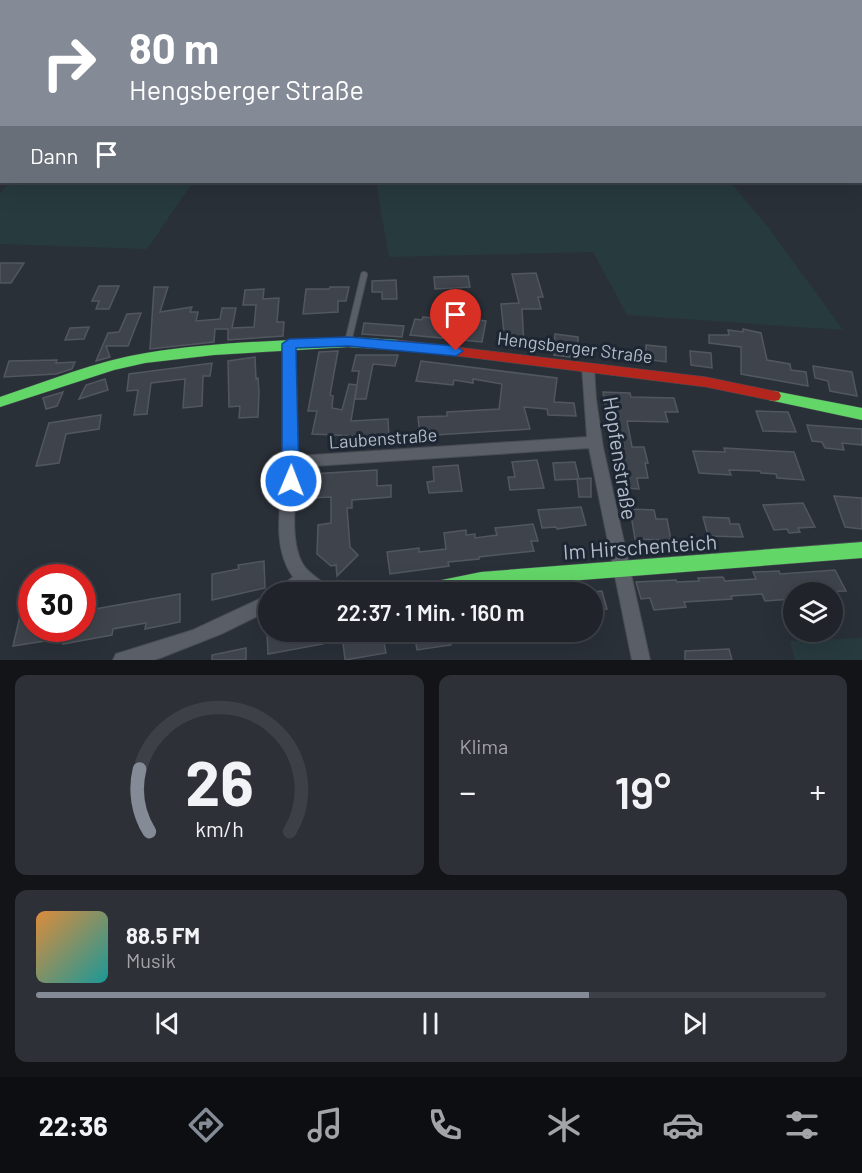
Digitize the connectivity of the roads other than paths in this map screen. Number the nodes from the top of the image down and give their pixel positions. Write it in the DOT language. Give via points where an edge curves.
graph roads {
  1 [pos="364,275"];
  2 [pos="348,342"];
  3 [pos="289,344"];
  4 [pos="588,367"];
  5 [pos="0,402"];
  6 [pos="862,414"];
  7 [pos="595,442"];
  8 [pos="291,462"];
  9 [pos="862,550"];
  10 [pos="619,569"];
  11 [pos="303,579"];
  12 [pos="299,582"];
  13 [pos="308,582"];
  14 [pos="471,582"];
  15 [pos="258,608"];
  16 [pos="122,660"];
  17 [pos="641,660"];
  1 -- 2 [label="lane"];
  2 -- 3 [label="street, Hengsberger Straße"];
  2 -- 4 [label="street, Hengsberger Straße"];
  3 -- 5 [label="street, Hengsberger Straße" via="145,358"];
  3 -- 8 [label="street"];
  4 -- 6 [label="street, Hengsberger Straße" via="706,382"];
  4 -- 7 [label="street, Hopfenstraße"];
  7 -- 8 [label="street, Laubenstraße"];
  7 -- 10 [label="street, Hopfenstraße"];
  8 -- 11 [label="street" via="288,538 291,560"];
  9 -- 10 [label="street, Im Hirschenteich"];
  10 -- 14 [label="street, Im Hirschenteich"];
  10 -- 17 [label="street, Hopfenstraße"];
  11 -- 12 [label="street"];
  11 -- 13 [label="street"];
  15 -- 16 [label="street" via="176,644"];
}
